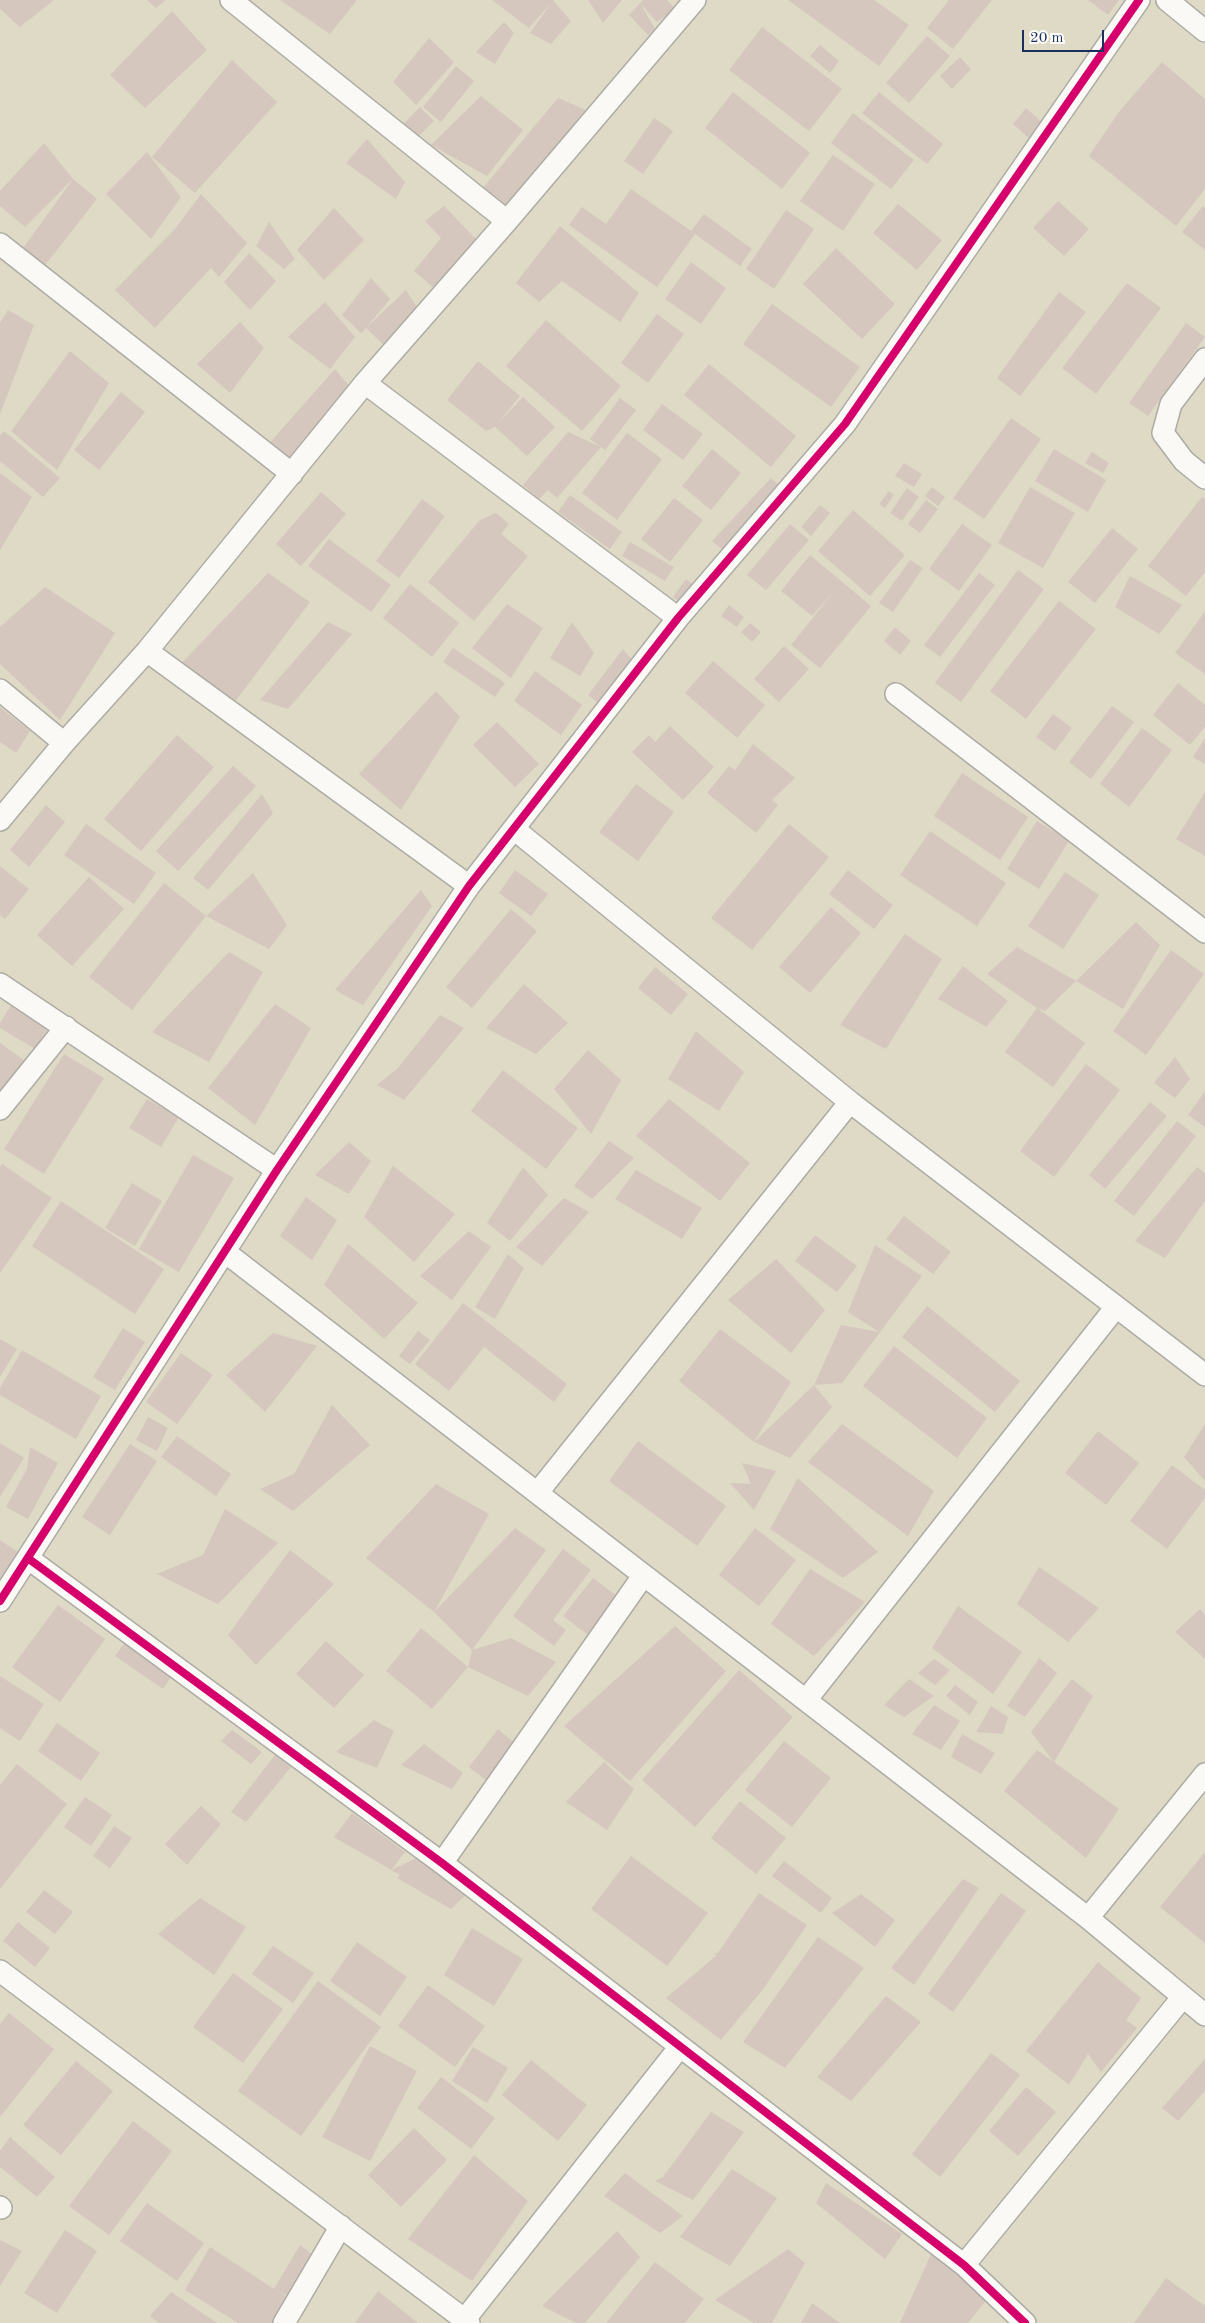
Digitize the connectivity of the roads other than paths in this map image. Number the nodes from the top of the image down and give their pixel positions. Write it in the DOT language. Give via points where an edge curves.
graph roads {
  1 [pos="231,0"];
  2 [pos="695,0"];
  3 [pos="1139,0"];
  4 [pos="1167,0"];
  5 [pos="1205,31"];
  6 [pos="507,221"];
  7 [pos="0,244"];
  8 [pos="1205,360"];
  9 [pos="365,383"];
  10 [pos="292,474"];
  11 [pos="1205,478"];
  12 [pos="678,618"];
  13 [pos="147,651"];
  14 [pos="0,690"];
  15 [pos="896,694"];
  16 [pos="64,743"];
  17 [pos="0,820"];
  18 [pos="514,829"];
  19 [pos="468,886"];
  20 [pos="1205,932"];
  21 [pos="0,984"];
  22 [pos="66,1027"];
  23 [pos="850,1102"];
  24 [pos="0,1109"];
  25 [pos="277,1170"];
  26 [pos="226,1252"];
  27 [pos="1116,1307"];
  28 [pos="1205,1376"];
  29 [pos="538,1492"];
  30 [pos="29,1559"];
  31 [pos="643,1576"];
  32 [pos="0,1601"];
  33 [pos="806,1700"];
  34 [pos="1205,1774"];
  35 [pos="442,1863"];
  36 [pos="1088,1918"];
  37 [pos="0,1971"];
  38 [pos="1182,1998"];
  39 [pos="1205,2015"];
  40 [pos="680,2048"];
  41 [pos="341,2226"];
  42 [pos="964,2265"];
  43 [pos="467,2321"];
  44 [pos="284,2323"];
  45 [pos="1024,2323"];
  1 -- 6 [label="street"];
  2 -- 6 [label="street"];
  3 -- 12 [label="street" via="845,424"];
  4 -- 5 [label="street"];
  6 -- 9 [label="street"];
  7 -- 10 [label="street"];
  8 -- 11 [label="street" via="1171,404 1164,433 1184,462"];
  9 -- 10 [label="street"];
  9 -- 12 [label="street"];
  10 -- 13 [label="street"];
  12 -- 18 [label="street"];
  13 -- 16 [label="street"];
  13 -- 19 [label="street"];
  14 -- 16 [label="street"];
  15 -- 20 [label="street"];
  16 -- 17 [label="street"];
  18 -- 19 [label="street"];
  18 -- 23 [label="street"];
  19 -- 25 [label="street"];
  21 -- 22 [label="street"];
  22 -- 24 [label="street"];
  22 -- 25 [label="street"];
  23 -- 27 [label="street"];
  23 -- 29 [label="street"];
  25 -- 26 [label="street"];
  26 -- 29 [label="street"];
  26 -- 30 [label="street"];
  27 -- 28 [label="street"];
  27 -- 33 [label="street"];
  29 -- 31 [label="street"];
  30 -- 32 [label="street"];
  30 -- 35 [label="street"];
  31 -- 33 [label="street"];
  31 -- 35 [label="street"];
  33 -- 36 [label="street"];
  34 -- 36 [label="street"];
  35 -- 40 [label="street"];
  36 -- 38 [label="street"];
  37 -- 41 [label="street"];
  38 -- 39 [label="street"];
  38 -- 42 [label="street"];
  40 -- 42 [label="street"];
  40 -- 43 [label="street"];
  41 -- 43 [label="street"];
  41 -- 44 [label="street"];
  42 -- 45 [label="street"];
}
